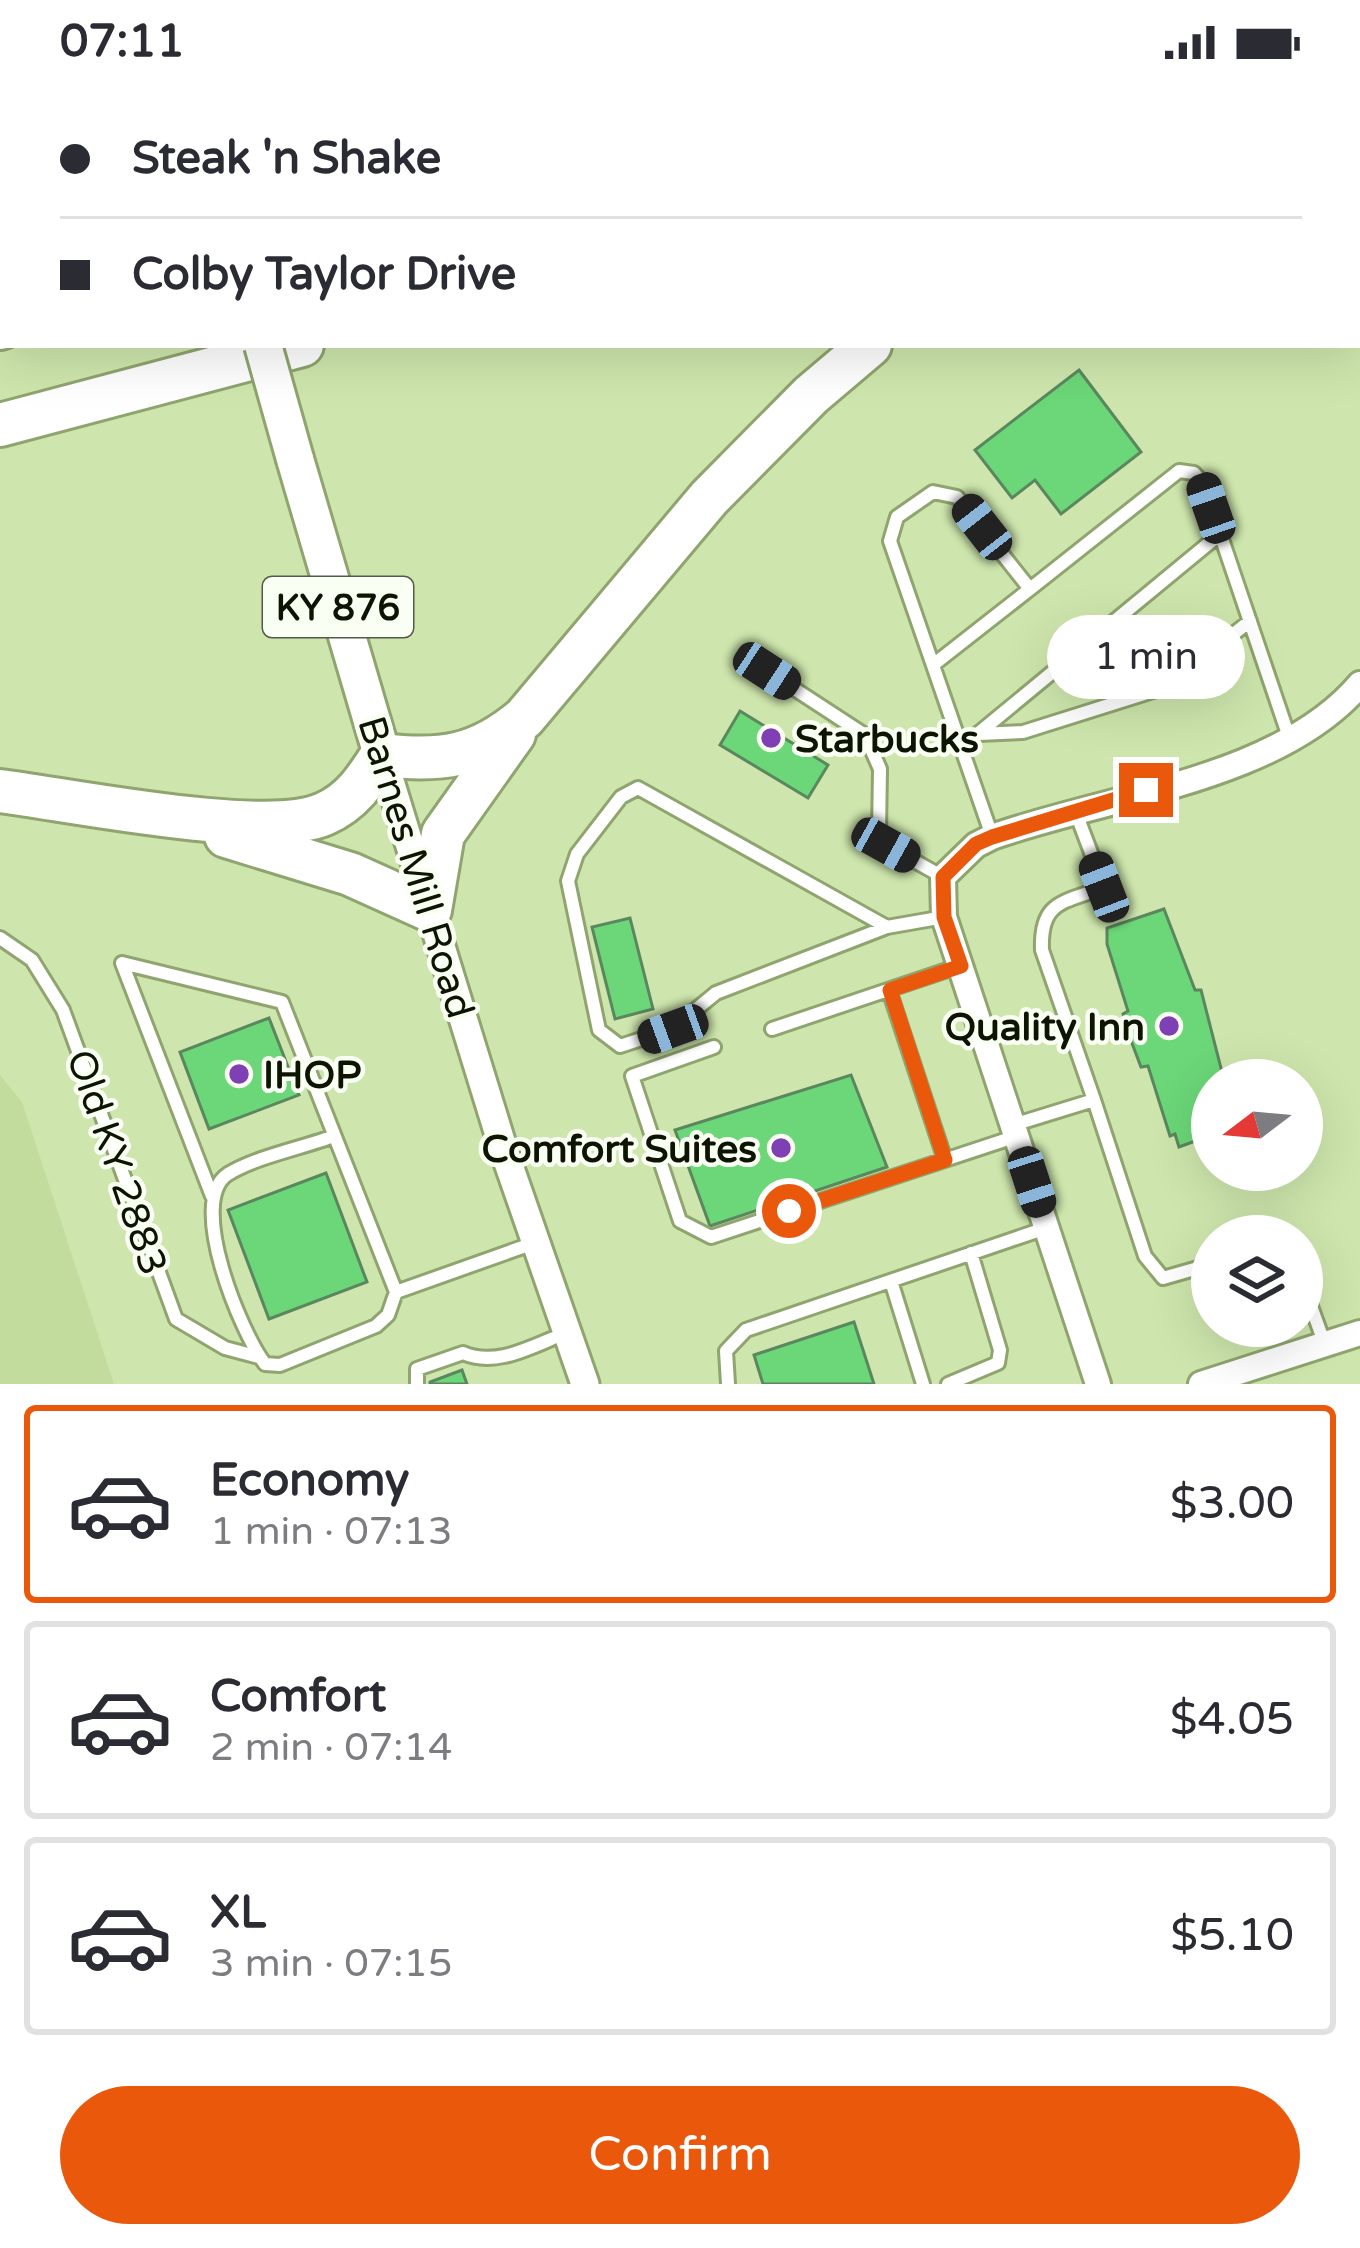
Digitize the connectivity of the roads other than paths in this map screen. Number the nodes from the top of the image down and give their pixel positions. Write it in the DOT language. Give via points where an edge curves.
graph roads {
  1 [pos="264,348"];
  2 [pos="291,348"];
  3 [pos="867,348"];
  4 [pos="0,424"];
  5 [pos="1220,534"];
  6 [pos="1030,589"];
  7 [pos="1250,621"];
  8 [pos="933,665"];
  9 [pos="767,671"];
  10 [pos="1360,684"];
  11 [pos="524,718"];
  12 [pos="978,734"];
  13 [pos="1290,740"];
  14 [pos="963,746"];
  15 [pos="382,755"];
  16 [pos="0,791"];
  17 [pos="115,806"];
  18 [pos="1074,809"];
  19 [pos="992,837"];
  20 [pos="943,877"];
  21 [pos="430,910"];
  22 [pos="944,917"];
  23 [pos="887,927"];
  24 [pos="0,938"];
  25 [pos="961,966"];
  26 [pos="890,990"];
  27 [pos="772,1029"];
  28 [pos="714,1047"];
  29 [pos="1094,1100"];
  30 [pos="1015,1131"];
  31 [pos="334,1136"];
  32 [pos="945,1160"];
  33 [pos="212,1196"];
  34 [pos="1047,1227"];
  35 [pos="535,1242"];
  36 [pos="971,1253"];
  37 [pos="1191,1270"];
  38 [pos="891,1281"];
  39 [pos="396,1292"];
  40 [pos="566,1333"];
  41 [pos="1360,1333"];
  42 [pos="1323,1339"];
  43 [pos="1325,1345"];
  44 [pos="260,1357"];
  45 [pos="417,1384"];
  46 [pos="584,1384"];
  47 [pos="728,1384"];
  48 [pos="923,1384"];
  49 [pos="948,1384"];
  50 [pos="1098,1384"];
  51 [pos="1201,1384"];
  1 -- 15 [label="main road, Barnes Mill Road / KY 876, bridge"];
  2 -- 4 [label="highway"];
  3 -- 11 [label="highway" via="709,498"];
  5 -- 6 [label="lane" via="1203,483 1180,471"];
  5 -- 7 [label="lane"];
  5 -- 12 [label="lane"];
  6 -- 8 [label="lane"];
  6 -- 8 [label="lane" via="946,490 897,518 890,541"];
  7 -- 12 [label="lane" via="1151,694 1023,732"];
  7 -- 13 [label="lane"];
  8 -- 14 [label="lane"];
  9 -- 20 [label="lane" via="865,735 880,769 879,834"];
  10 -- 13 [label="street"];
  11 -- 15 [label="highway" via="463,756"];
  11 -- 21 [label="highway" via="443,834"];
  12 -- 14 [label="lane"];
  13 -- 18 [label="street" via="1232,765"];
  14 -- 19 [label="lane"];
  15 -- 17 [label="highway" via="358,792 298,822"];
  15 -- 21 [label="street, Barnes Mill Road / KY 876"];
  16 -- 17 [label="highway"];
  17 -- 21 [label="highway" via="280,850"];
  18 -- 19 [label="street"];
  18 -- 29 [label="lane" via="1104,887 1049,909 1042,950"];
  19 -- 20 [label="street"];
  20 -- 22 [label="street"];
  21 -- 35 [label="street, Barnes Mill Road / KY 876"];
  22 -- 23 [label="lane"];
  22 -- 25 [label="street"];
  23 -- 23 [label="lane" via="638,788 621,797 578,854 568,881 599,1030 620,1046 673,1029 716,993"];
  24 -- 44 [label="lane, Old KY 2883" via="32,960 63,1010 176,1319 225,1348"];
  25 -- 26 [label="lane"];
  25 -- 30 [label="street"];
  26 -- 27 [label="lane"];
  26 -- 32 [label="lane"];
  28 -- 32 [label="lane" via="632,1076 680,1221 711,1237"];
  29 -- 30 [label="lane"];
  29 -- 37 [label="lane" via="1145,1256 1163,1278"];
  30 -- 32 [label="lane"];
  30 -- 34 [label="street"];
  31 -- 33 [label="lane" via="225,1175"];
  31 -- 33 [label="lane" via="282,1002 122,963"];
  31 -- 39 [label="lane"];
  33 -- 44 [label="lane" via="212,1234"];
  34 -- 36 [label="lane"];
  34 -- 50 [label="street"];
  35 -- 39 [label="lane"];
  35 -- 40 [label="street, Barnes Mill Road / KY 876"];
  36 -- 38 [label="lane"];
  36 -- 49 [label="lane" via="998,1364"];
  38 -- 47 [label="lane" via="746,1330 726,1351"];
  38 -- 48 [label="lane"];
  39 -- 44 [label="lane" via="376,1325 280,1364"];
  40 -- 45 [label="lane" via="501,1358 463,1353 417,1370"];
  40 -- 46 [label="street, Barnes Mill Road / KY 876"];
  41 -- 43 [label="street"];
  42 -- 43 [label="lane"];
  43 -- 51 [label="street"];
}
